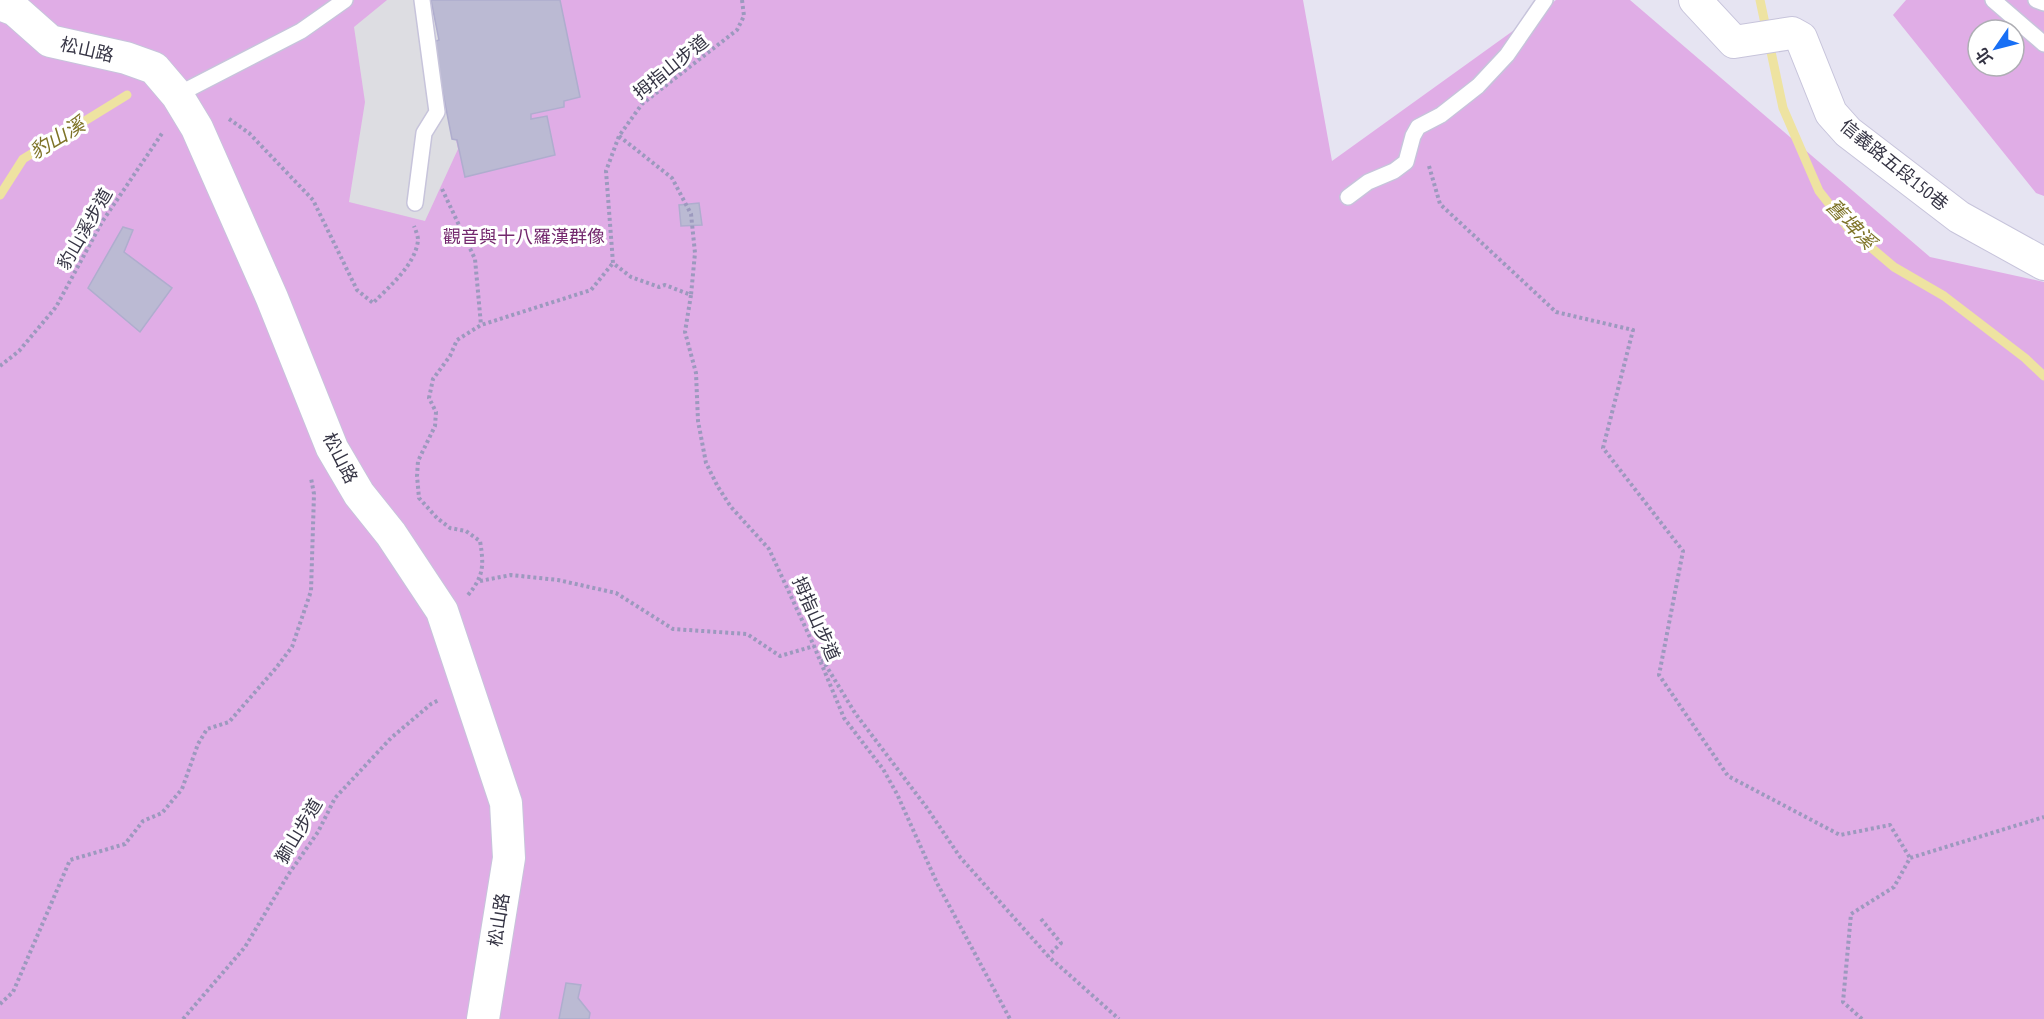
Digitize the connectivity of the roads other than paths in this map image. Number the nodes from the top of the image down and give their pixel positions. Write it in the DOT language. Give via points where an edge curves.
graph roads {
  1 [pos="345,0"];
  2 [pos="422,0"];
  3 [pos="1545,0"];
  4 [pos="1695,0"];
  5 [pos="1993,0"];
  6 [pos="2036,0"];
  7 [pos="2044,3"];
  8 [pos="0,4"];
  9 [pos="2044,44"];
  10 [pos="177,95"];
  11 [pos="1348,197"];
  12 [pos="413,210"];
  13 [pos="2044,264"];
  14 [pos="483,1019"];
  1 -- 10 [label="lane" via="301,31"];
  2 -- 12 [label="lane" via="437,112 424,133"];
  3 -- 11 [label="lane" via="1507,55 1478,86 1418,127 1406,162"];
  4 -- 13 [label="street, 信義路五段150巷" via="1734,42 1792,33 1801,38 1830,113 1848,132 1959,217"];
  5 -- 9 [label="lane"];
  6 -- 7 [label="lane"];
  8 -- 10 [label="street, 松山路" via="15,10 50,41 154,68"];
  10 -- 14 [label="street, 松山路" via="197,128 272,298 332,448 359,494 442,611 506,803 509,858"];
}
